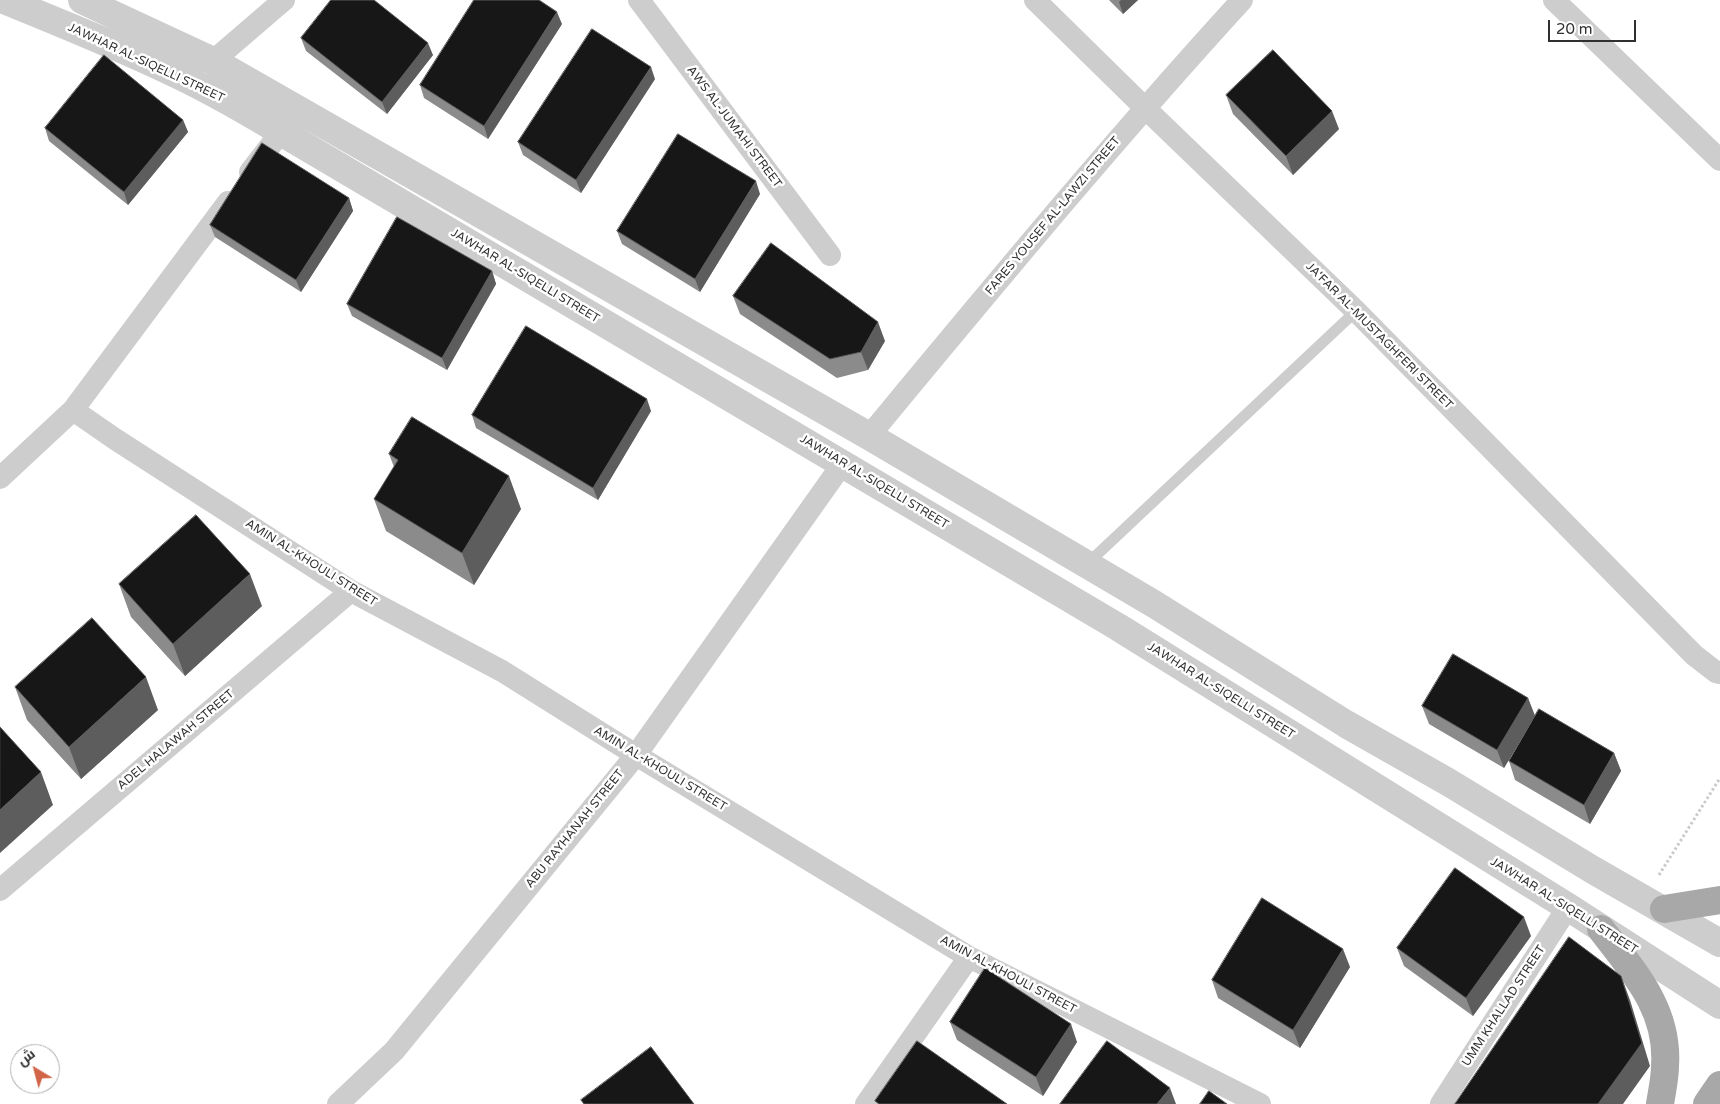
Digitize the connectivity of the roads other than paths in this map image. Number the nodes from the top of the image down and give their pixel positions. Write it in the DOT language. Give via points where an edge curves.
graph roads {
  1 [pos="4,0"];
  2 [pos="82,0"];
  3 [pos="284,0"];
  4 [pos="639,0"];
  5 [pos="1035,0"];
  6 [pos="1242,0"];
  7 [pos="1554,0"];
  8 [pos="213,61"];
  9 [pos="1145,108"];
  10 [pos="281,132"];
  11 [pos="1720,160"];
  12 [pos="830,255"];
  13 [pos="1356,311"];
  14 [pos="73,410"];
  15 [pos="869,436"];
  16 [pos="842,463"];
  17 [pos="0,478"];
  18 [pos="1087,564"];
  19 [pos="351,591"];
  20 [pos="1720,673"];
  21 [pos="636,756"];
  22 [pos="0,890"];
  23 [pos="1720,900"];
  24 [pos="1654,904"];
  25 [pos="1568,907"];
  26 [pos="1601,929"];
  27 [pos="1720,943"];
  28 [pos="969,956"];
  29 [pos="1720,1005"];
  30 [pos="1720,1085"];
  31 [pos="338,1104"];
  32 [pos="866,1104"];
  33 [pos="1260,1104"];
  34 [pos="1441,1104"];
  35 [pos="1660,1104"];
  36 [pos="1707,1104"];
  1 -- 10 [label="street, JAWHAR AL-SIQELLI STREET" via="180,76"];
  2 -- 8 [label="street"];
  3 -- 8 [label="street"];
  4 -- 12 [label="street, AWS AL-JUMAHI STREET"];
  5 -- 9 [label="street, JA‘FAR AL-MUSTAGHFERI STREET"];
  6 -- 9 [label="street, FARES YOUSEF AL-LAWZI STREET"];
  7 -- 11 [label="street"];
  8 -- 15 [label="street"];
  9 -- 13 [label="street, JA‘FAR AL-MUSTAGHFERI STREET"];
  9 -- 15 [label="street, FARES YOUSEF AL-LAWZI STREET"];
  10 -- 14 [label="street"];
  10 -- 16 [label="street, JAWHAR AL-SIQELLI STREET"];
  13 -- 18 [label="lane"];
  13 -- 20 [label="street, JA‘FAR AL-MUSTAGHFERI STREET" via="1694,656"];
  14 -- 17 [label="street"];
  14 -- 19 [label="street, AMIN AL-KHOULI STREET"];
  15 -- 18 [label="street"];
  16 -- 21 [label="street, ABU RAYHANAH STREET"];
  16 -- 25 [label="street, JAWHAR AL-SIQELLI STREET" via="1118,627"];
  18 -- 24 [label="street" via="1346,724"];
  19 -- 21 [label="street, AMIN AL-KHOULI STREET" via="502,671"];
  19 -- 22 [label="street, ADEL HALAWAH STREET"];
  21 -- 28 [label="street, AMIN AL-KHOULI STREET"];
  21 -- 31 [label="street, ABU RAYHANAH STREET" via="394,1051"];
  23 -- 24 [label="main road"];
  24 -- 27 [label="street"];
  25 -- 26 [label="street, JAWHAR AL-SIQELLI STREET"];
  25 -- 34 [label="street, UMM KHALLAD STREET"];
  26 -- 29 [label="street, JAWHAR AL-SIQELLI STREET"];
  26 -- 35 [label="main road" via="1639,979 1661,1021 1666,1065"];
  28 -- 32 [label="street"];
  28 -- 33 [label="street, AMIN AL-KHOULI STREET"];
  30 -- 36 [label="main road"];
}
